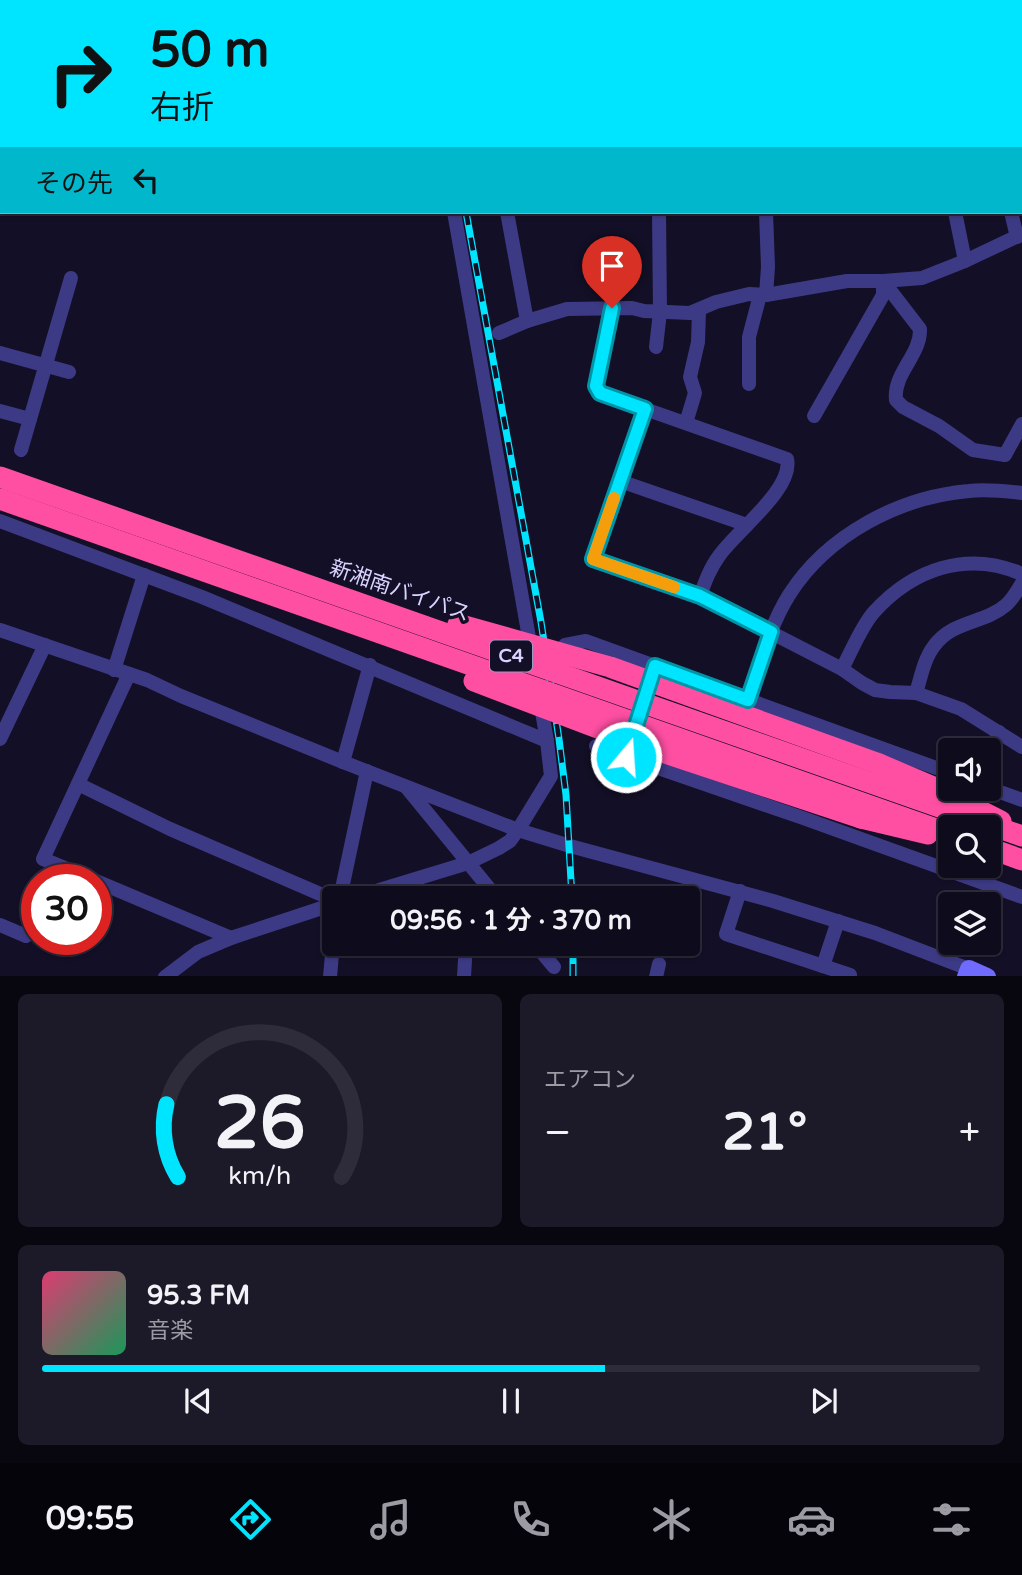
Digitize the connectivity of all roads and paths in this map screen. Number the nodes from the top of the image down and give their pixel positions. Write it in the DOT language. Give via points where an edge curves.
graph roads {
  1 [pos="454,214"];
  2 [pos="508,214"];
  3 [pos="659,214"];
  4 [pos="765,214"];
  5 [pos="955,214"];
  6 [pos="1012,214"];
  7 [pos="1020,235"];
  8 [pos="965,261"];
  9 [pos="71,278"];
  10 [pos="883,281"];
  11 [pos="763,295"];
  12 [pos="612,308"];
  13 [pos="699,311"];
  14 [pos="660,312"];
  15 [pos="527,321"];
  16 [pos="499,332"];
  17 [pos="656,347"];
  18 [pos="0,353"];
  19 [pos="46,366"];
  20 [pos="69,372"];
  21 [pos="749,384"];
  22 [pos="645,409"];
  23 [pos="0,411"];
  24 [pos="814,416"];
  25 [pos="30,419"];
  26 [pos="686,422"];
  27 [pos="1022,424"];
  28 [pos="21,450"];
  29 [pos="0,477"];
  30 [pos="620,481"];
  31 [pos="1022,493"];
  32 [pos="0,499"];
  33 [pos="0,521"];
  34 [pos="747,525"];
  35 [pos="1022,574"];
  36 [pos="144,575"];
  37 [pos="1022,583"];
  38 [pos="240,584"];
  39 [pos="333,593"];
  40 [pos="700,596"];
  41 [pos="0,630"];
  42 [pos="771,632"];
  43 [pos="45,645"];
  44 [pos="565,645"];
  45 [pos="370,666"];
  46 [pos="655,666"];
  47 [pos="842,669"];
  48 [pos="122,672"];
  49 [pos="916,693"];
  50 [pos="748,700"];
  51 [pos="999,732"];
  52 [pos="996,738"];
  53 [pos="0,739"];
  54 [pos="547,741"];
  55 [pos="596,746"];
  56 [pos="1022,747"];
  57 [pos="626,757"];
  58 [pos="343,762"];
  59 [pos="938,770"];
  60 [pos="367,771"];
  61 [pos="78,783"];
  62 [pos="406,786"];
  63 [pos="1001,792"];
  64 [pos="1022,800"];
  65 [pos="518,831"];
  66 [pos="938,831"];
  67 [pos="938,833"];
  68 [pos="1022,834"];
  69 [pos="1001,853"];
  70 [pos="1001,856"];
  71 [pos="1022,859"];
  72 [pos="468,863"];
  73 [pos="56,864"];
  74 [pos="1022,866"];
  75 [pos="343,886"];
  76 [pos="392,886"];
  77 [pos="487,886"];
  78 [pos="112,888"];
  79 [pos="740,891"];
  80 [pos="322,897"];
  81 [pos="1022,897"];
  82 [pos="322,906"];
  83 [pos="838,921"];
  84 [pos="0,925"];
  85 [pos="21,934"];
  86 [pos="231,938"];
  87 [pos="332,956"];
  88 [pos="465,956"];
  89 [pos="545,956"];
  90 [pos="823,966"];
  91 [pos="554,967"];
  92 [pos="967,973"];
  93 [pos="850,975"];
  94 [pos="164,976"];
  95 [pos="330,976"];
  96 [pos="464,976"];
  97 [pos="987,976"];
  1 -- 54 [label="street"];
  2 -- 15 [label="street"];
  3 -- 14 [label="street"];
  4 -- 11 [label="street" via="768,267"];
  5 -- 8 [label="street"];
  6 -- 7 [label="street"];
  7 -- 8 [label="street"];
  8 -- 10 [label="street" via="922,278"];
  9 -- 19 [label="street"];
  10 -- 11 [label="street" via="848,281"];
  10 -- 24 [label="street" via="883,295"];
  10 -- 27 [label="street" via="920,329 921,338 897,382 896,400 973,450 1005,455"];
  11 -- 13 [label="street" via="716,302"];
  11 -- 21 [label="street" via="749,337"];
  12 -- 14 [label="street"];
  12 -- 15 [label="street" via="567,309"];
  12 -- 22 [label="street" via="596,386 600,393"];
  13 -- 14 [label="street"];
  13 -- 26 [label="street" via="690,377 695,393"];
  14 -- 17 [label="street"];
  15 -- 16 [label="street"];
  18 -- 19 [label="street"];
  19 -- 20 [label="street"];
  19 -- 25 [label="street"];
  22 -- 26 [label="street"];
  22 -- 30 [label="street"];
  23 -- 25 [label="street"];
  25 -- 28 [label="street"];
  26 -- 34 [label="street" via="787,458 789,467 778,488"];
  29 -- 39 [label="highway, 新湘南バイパス / C4, bridge"];
  30 -- 34 [label="street"];
  30 -- 40 [label="street" via="593,559"];
  31 -- 42 [label="street" via="971,490 941,494 874,519 847,535 805,573"];
  32 -- 38 [label="highway, C4, bridge"];
  33 -- 36 [label="street"];
  34 -- 40 [label="street" via="718,557"];
  35 -- 47 [label="street" via="984,564 934,569 904,585 873,613"];
  36 -- 45 [label="street"];
  36 -- 48 [label="street"];
  37 -- 49 [label="street" via="1000,610 959,625 940,639 927,658"];
  38 -- 66 [label="highway, C4, bridge"];
  38 -- 67 [label="highway, bridge" via="358,637 653,749 861,818"];
  39 -- 68 [label="highway, 新湘南バイパス / C4, bridge"];
  39 -- 68 [label="highway, bridge" via="610,667 879,764"];
  40 -- 42 [label="street"];
  41 -- 43 [label="street"];
  42 -- 47 [label="street"];
  42 -- 50 [label="street"];
  43 -- 48 [label="street"];
  43 -- 53 [label="street"];
  44 -- 46 [label="street" via="586,641"];
  45 -- 54 [label="street"];
  45 -- 58 [label="street"];
  46 -- 50 [label="street"];
  46 -- 57 [label="street"];
  47 -- 49 [label="street" via="875,690"];
  48 -- 58 [label="street"];
  48 -- 61 [label="street"];
  49 -- 51 [label="street" via="961,709"];
  50 -- 59 [label="street"];
  51 -- 52 [label="street"];
  51 -- 56 [label="street"];
  54 -- 65 [label="street" via="551,776"];
  55 -- 57 [label="street"];
  57 -- 81 [label="street"];
  58 -- 60 [label="street"];
  60 -- 62 [label="street"];
  60 -- 75 [label="street"];
  61 -- 73 [label="street" via="44,859"];
  61 -- 80 [label="street"];
  62 -- 65 [label="street"];
  62 -- 72 [label="street"];
  63 -- 64 [label="street"];
  65 -- 72 [label="street" via="499,849"];
  65 -- 79 [label="street"];
  69 -- 71 [label="highway, bridge"];
  70 -- 74 [label="highway, bridge"];
  72 -- 76 [label="street"];
  72 -- 77 [label="street"];
  78 -- 86 [label="street"];
  79 -- 83 [label="street"];
  79 -- 90 [label="street" via="726,934"];
  82 -- 86 [label="street"];
  83 -- 90 [label="street"];
  83 -- 92 [label="street"];
  84 -- 85 [label="street"];
  86 -- 94 [label="street" via="198,952"];
  87 -- 95 [label="street"];
  88 -- 96 [label="street"];
  89 -- 91 [label="street"];
  90 -- 93 [label="street"];
  92 -- 97 [label="street"];
}
